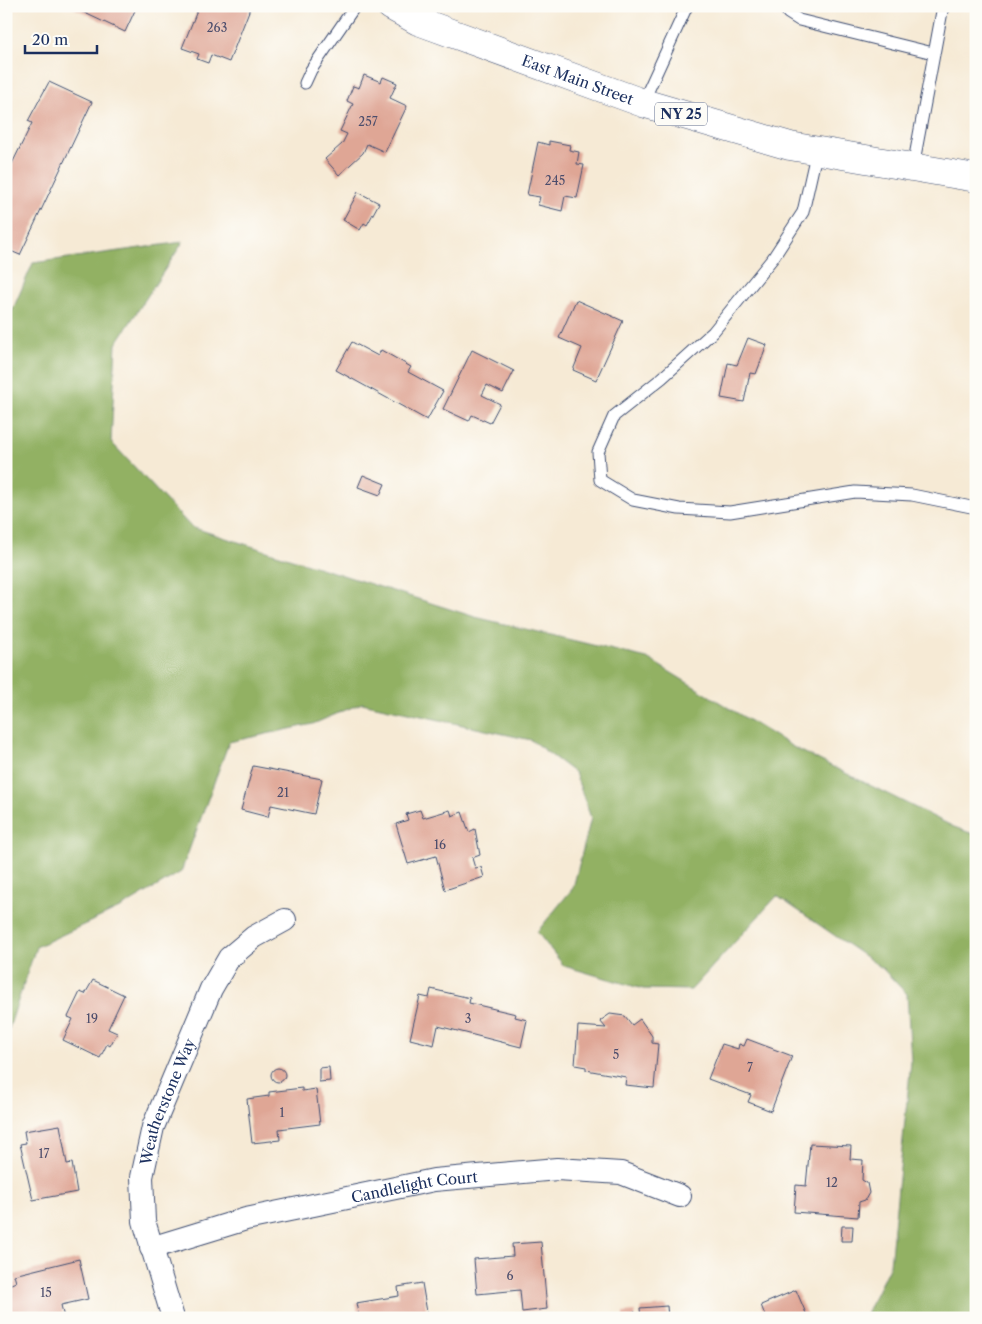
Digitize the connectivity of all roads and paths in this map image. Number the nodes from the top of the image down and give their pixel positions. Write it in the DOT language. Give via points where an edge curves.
graph roads {
  1 [pos="355,6"];
  2 [pos="687,6"];
  3 [pos="784,6"];
  4 [pos="943,6"];
  5 [pos="396,7"];
  6 [pos="933,53"];
  7 [pos="305,83"];
  8 [pos="643,103"];
  9 [pos="817,150"];
  10 [pos="913,167"];
  11 [pos="976,178"];
  12 [pos="976,508"];
  13 [pos="285,920"];
  14 [pos="680,1196"];
  15 [pos="151,1248"];
  16 [pos="173,1318"];
  1 -- 7 [label="lane"];
  2 -- 8 [label="lane"];
  3 -- 6 [label="lane" via="799,20"];
  4 -- 6 [label="lane"];
  5 -- 8 [label="main road, East Main Street / NY 25" via="418,21"];
  6 -- 10 [label="lane"];
  8 -- 9 [label="main road, East Main Street / NY 25" via="790,146"];
  9 -- 10 [label="main road, East Main Street / NY 25"];
  9 -- 12 [label="lane" via="803,212 773,258 713,332 614,416 598,452 600,480 634,500 679,509 730,512 854,492 912,495"];
  10 -- 11 [label="main road, East Main Street / NY 25"];
  13 -- 15 [label="street, Weatherstone Way" via="254,937 229,958 184,1049 153,1127 142,1177 144,1221"];
  14 -- 15 [label="street, Candlelight Court" via="621,1173 557,1168 434,1180 246,1219"];
  15 -- 16 [label="street, Weatherstone Way"];
}
